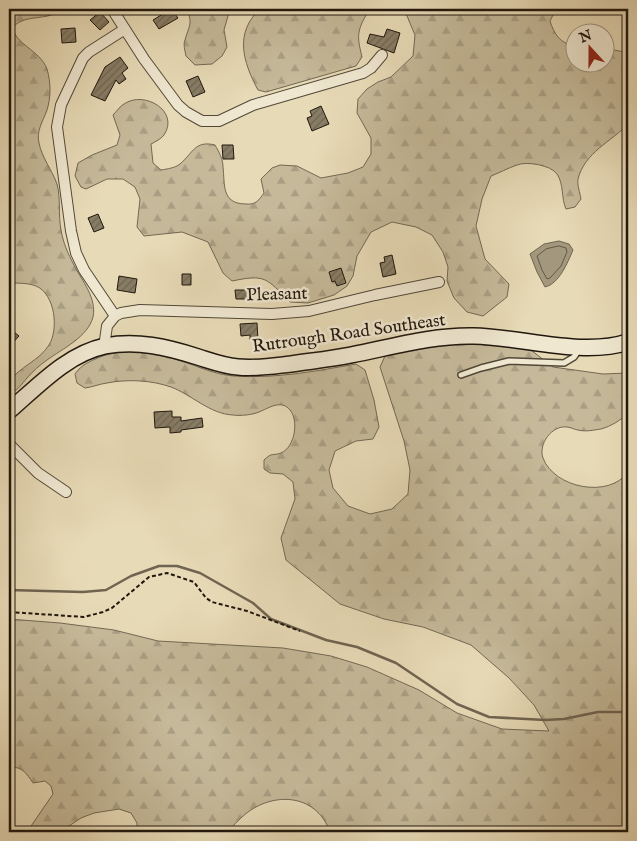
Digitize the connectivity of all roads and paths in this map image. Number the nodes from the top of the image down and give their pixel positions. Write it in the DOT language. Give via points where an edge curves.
graph roads {
  1 [pos="112,9"];
  2 [pos="125,30"];
  3 [pos="382,55"];
  4 [pos="439,282"];
  5 [pos="115,316"];
  6 [pos="628,342"];
  7 [pos="104,347"];
  8 [pos="580,347"];
  9 [pos="462,375"];
  10 [pos="9,411"];
  11 [pos="9,444"];
  12 [pos="66,492"];
  13 [pos="9,612"];
  14 [pos="300,631"];
  1 -- 2 [label="street"];
  2 -- 3 [label="street" via="178,105 193,117 211,122 226,119 253,105 363,73"];
  2 -- 5 [label="street" via="83,58 61,105 57,127 76,253"];
  4 -- 5 [label="street, Pleasant" via="309,311 272,314 140,310"];
  5 -- 7 [label="street" via="108,326"];
  6 -- 8 [label="street, Rutrough Road Southeast" via="608,347"];
  7 -- 8 [label="street, Rutrough Road Southeast" via="152,345 251,368 466,336"];
  7 -- 10 [label="street, Rutrough Road Southeast" via="86,352 66,364"];
  8 -- 9 [label="lane" via="574,358 564,363 510,361"];
  11 -- 12 [label="street" via="38,473"];
  13 -- 14 [label="path" via="95,615 112,608 149,577 167,574 194,582 212,602"];
}
